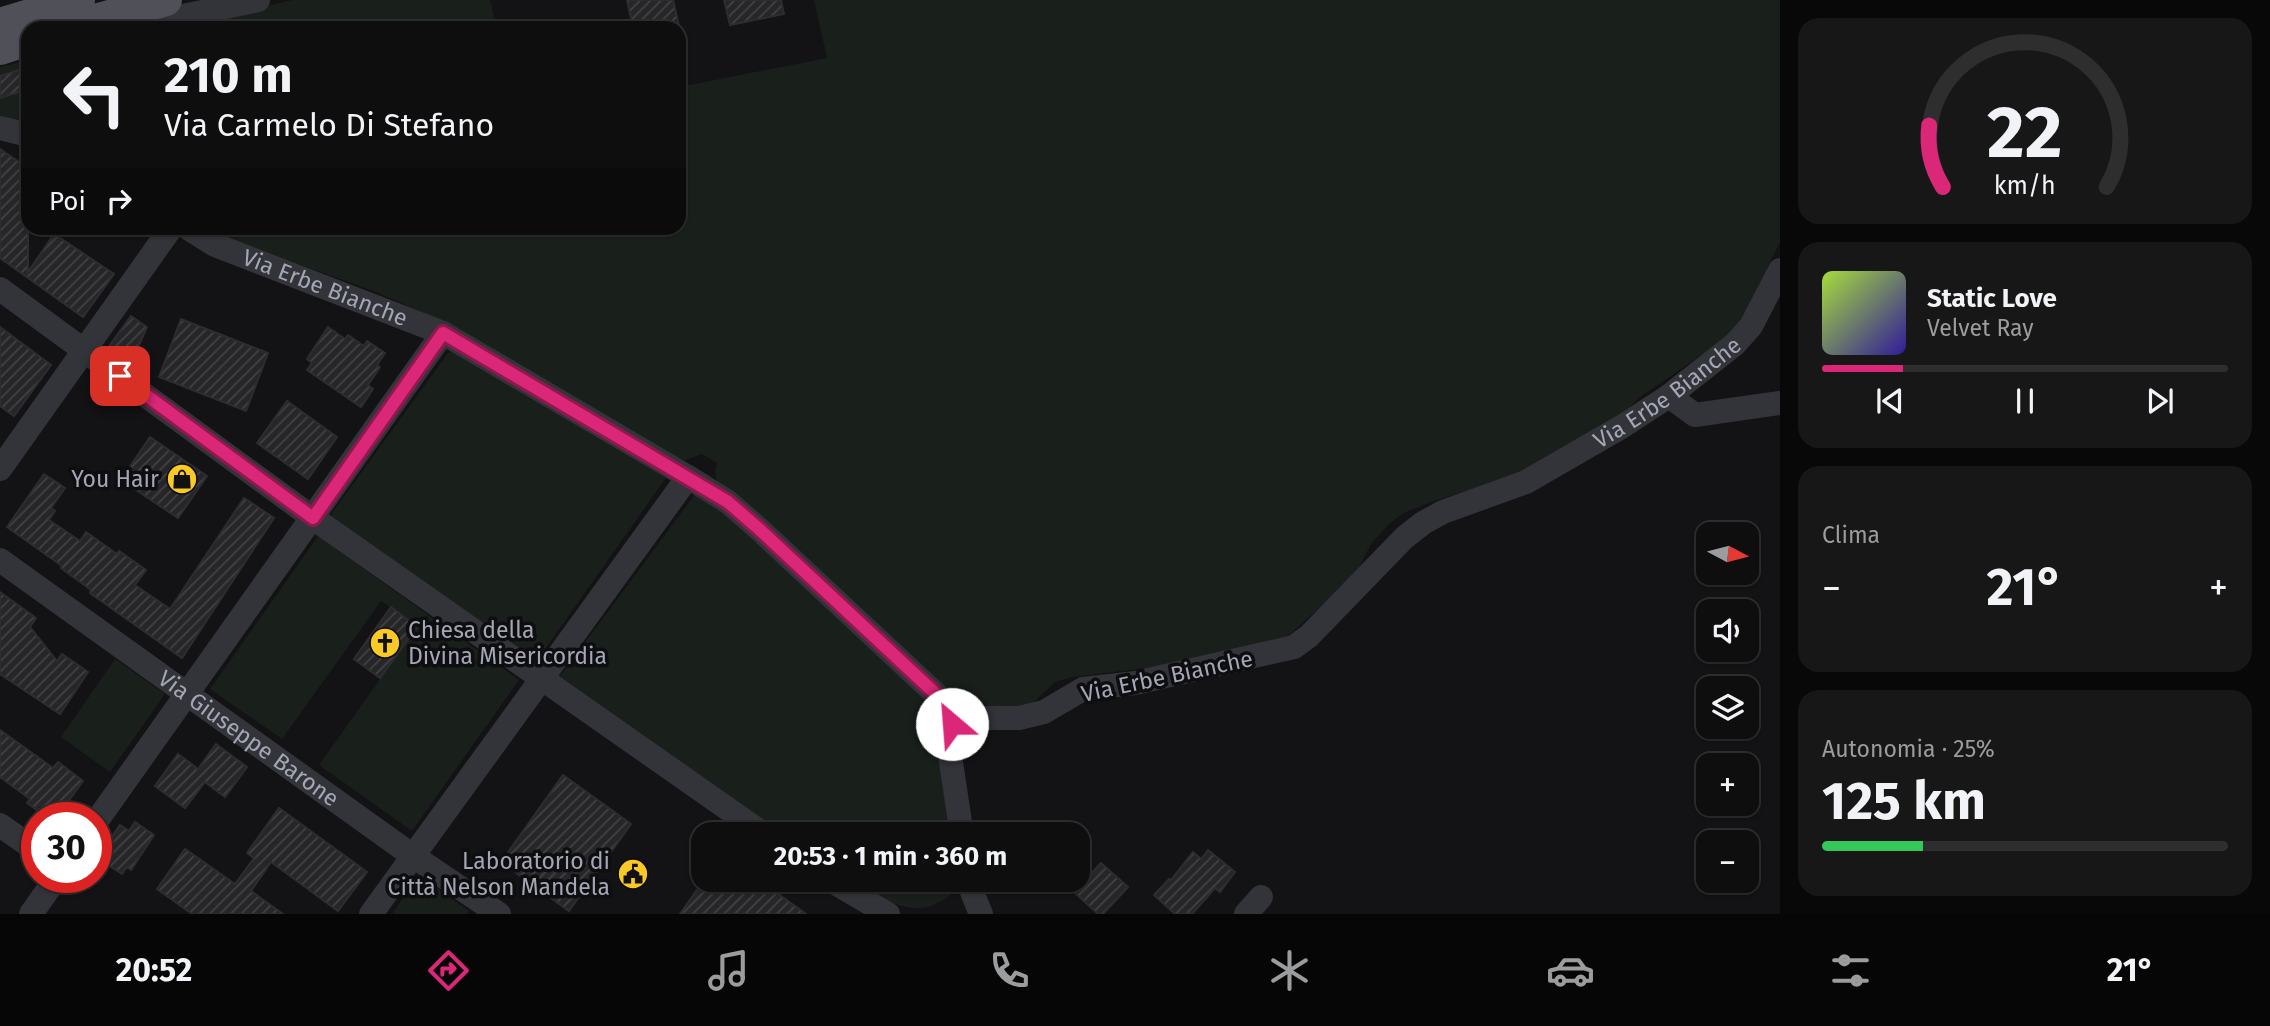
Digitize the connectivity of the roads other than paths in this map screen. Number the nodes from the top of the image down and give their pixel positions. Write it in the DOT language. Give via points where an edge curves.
graph roads {
  1 [pos="79,0"];
  2 [pos="166,0"];
  3 [pos="258,0"];
  4 [pos="127,11"];
  5 [pos="92,21"];
  6 [pos="0,24"];
  7 [pos="21,42"];
  8 [pos="0,49"];
  9 [pos="0,128"];
  10 [pos="21,133"];
  11 [pos="167,235"];
  12 [pos="200,235"];
  13 [pos="1780,270"];
  14 [pos="0,289"];
  15 [pos="443,333"];
  16 [pos="85,350"];
  17 [pos="1668,396"];
  18 [pos="1780,403"];
  19 [pos="0,470"];
  20 [pos="688,477"];
  21 [pos="313,518"];
  22 [pos="0,560"];
  23 [pos="541,679"];
  24 [pos="188,693"];
  25 [pos="954,711"];
  26 [pos="110,802"];
  27 [pos="746,822"];
  28 [pos="960,822"];
  29 [pos="0,825"];
  30 [pos="21,840"];
  31 [pos="413,856"];
  32 [pos="843,892"];
  33 [pos="850,892"];
  34 [pos="972,892"];
  35 [pos="46,893"];
  36 [pos="489,911"];
  37 [pos="976,913"];
  38 [pos="31,914"];
  39 [pos="371,914"];
  40 [pos="866,914"];
  41 [pos="888,914"];
  1 -- 6 [label="main road"];
  2 -- 4 [label="main road"];
  3 -- 4 [label="street" via="174,18"];
  4 -- 5 [label="main road"];
  7 -- 8 [label="main road"];
  9 -- 10 [label="street"];
  11 -- 16 [label="street"];
  12 -- 15 [label="street, Via Erbe Bianche"];
  13 -- 17 [label="street, Via Erbe Bianche" via="1751,326 1735,344"];
  14 -- 16 [label="street"];
  15 -- 20 [label="street, Via Erbe Bianche"];
  15 -- 21 [label="street"];
  16 -- 19 [label="street"];
  16 -- 21 [label="street"];
  17 -- 18 [label="street" via="1695,415"];
  17 -- 25 [label="street, Via Erbe Bianche" via="1526,482 1423,523 1294,647 1135,683 1083,689 1044,712 1019,718 971,718"];
  20 -- 23 [label="street"];
  20 -- 25 [label="street, Via Erbe Bianche" via="759,529"];
  21 -- 23 [label="street"];
  21 -- 24 [label="street"];
  22 -- 24 [label="street, Via Giuseppe Barone"];
  23 -- 27 [label="street"];
  23 -- 31 [label="street"];
  24 -- 26 [label="street"];
  24 -- 31 [label="street, Via Giuseppe Barone"];
  25 -- 28 [label="street" via="949,749"];
  29 -- 30 [label="street"];
  31 -- 36 [label="street, Via Giuseppe Barone"];
  31 -- 39 [label="street"];
  32 -- 40 [label="street"];
  33 -- 41 [label="street"];
  34 -- 37 [label="street"];
  35 -- 38 [label="street"];
}
